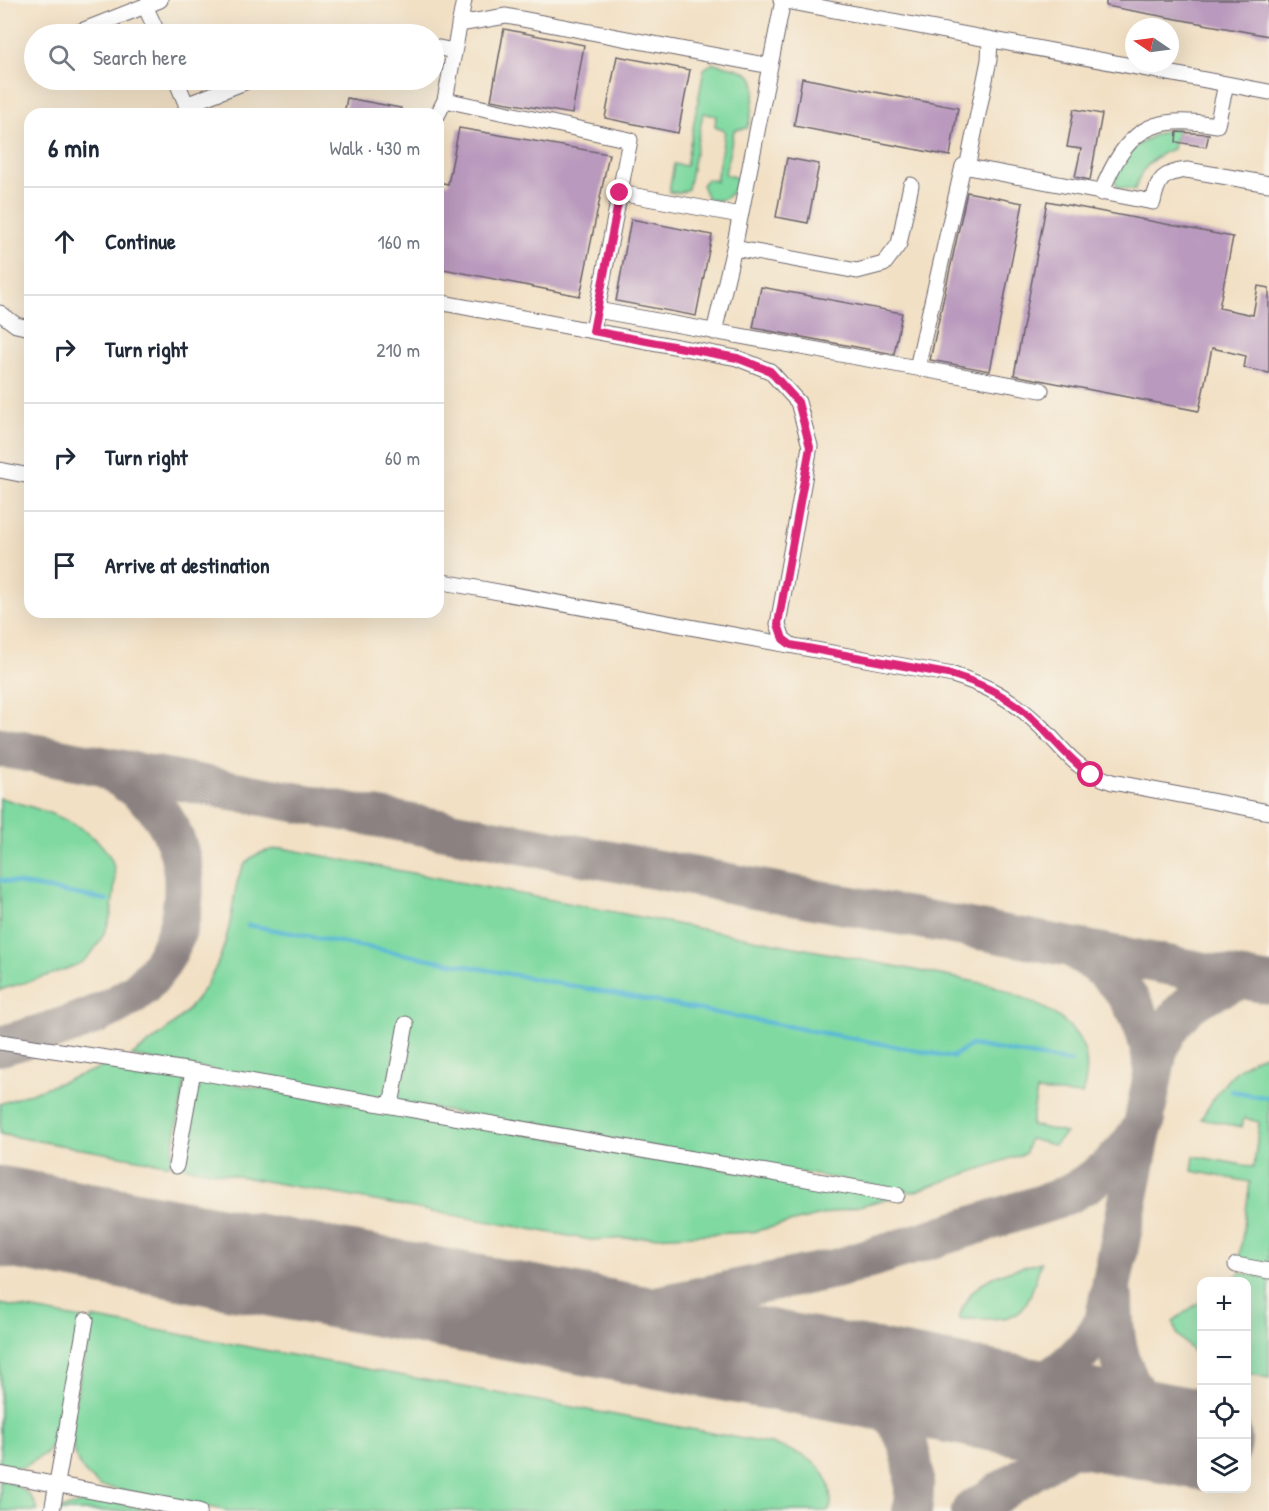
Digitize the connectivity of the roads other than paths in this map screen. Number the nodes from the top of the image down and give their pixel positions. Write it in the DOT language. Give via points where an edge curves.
graph roads {
  1 [pos="160,0"];
  2 [pos="464,0"];
  3 [pos="782,0"];
  4 [pos="144,6"];
  5 [pos="99,24"];
  6 [pos="153,24"];
  7 [pos="459,24"];
  8 [pos="990,39"];
  9 [pos="444,49"];
  10 [pos="454,51"];
  11 [pos="770,66"];
  12 [pos="1226,84"];
  13 [pos="180,90"];
  14 [pos="229,90"];
  15 [pos="1269,92"];
  16 [pos="445,100"];
  17 [pos="187,108"];
  18 [pos="192,108"];
  19 [pos="441,108"];
  20 [pos="967,168"];
  21 [pos="1269,184"];
  22 [pos="911,185"];
  23 [pos="620,193"];
  24 [pos="1101,193"];
  25 [pos="740,215"];
  26 [pos="734,248"];
  27 [pos="444,303"];
  28 [pos="597,310"];
  29 [pos="0,313"];
  30 [pos="24,327"];
  31 [pos="593,331"];
  32 [pos="714,332"];
  33 [pos="917,368"];
  34 [pos="1041,390"];
  35 [pos="0,470"];
  36 [pos="24,475"];
  37 [pos="444,581"];
  38 [pos="791,645"];
  39 [pos="1269,812"];
  40 [pos="406,1024"];
  41 [pos="0,1042"];
  42 [pos="193,1071"];
  43 [pos="391,1105"];
  44 [pos="176,1166"];
  45 [pos="897,1195"];
  46 [pos="1236,1266"];
  47 [pos="1269,1271"];
  48 [pos="86,1320"];
  49 [pos="0,1474"];
  50 [pos="57,1484"];
  51 [pos="52,1511"];
  52 [pos="199,1511"];
  1 -- 4 [label="lane"];
  2 -- 7 [label="lane"];
  3 -- 8 [label="lane"];
  3 -- 11 [label="lane"];
  4 -- 5 [label="lane"];
  4 -- 6 [label="lane"];
  7 -- 10 [label="lane"];
  7 -- 11 [label="lane" via="506,16"];
  8 -- 12 [label="lane"];
  8 -- 20 [label="lane"];
  9 -- 10 [label="lane"];
  10 -- 16 [label="lane"];
  11 -- 25 [label="lane"];
  12 -- 15 [label="lane"];
  12 -- 24 [label="lane" via="1217,125 1172,120 1147,128 1126,147"];
  13 -- 17 [label="lane"];
  14 -- 18 [label="lane"];
  16 -- 19 [label="lane"];
  16 -- 23 [label="lane" via="630,140"];
  20 -- 24 [label="lane"];
  20 -- 33 [label="lane" via="963,166"];
  21 -- 24 [label="lane" via="1187,170 1158,181 1153,202"];
  22 -- 26 [label="lane" via="899,244 884,264 857,271"];
  23 -- 25 [label="lane"];
  23 -- 28 [label="lane"];
  25 -- 26 [label="lane"];
  26 -- 32 [label="lane"];
  27 -- 31 [label="lane"];
  28 -- 31 [label="lane"];
  28 -- 32 [label="lane"];
  29 -- 30 [label="lane"];
  31 -- 38 [label="lane" via="737,358 770,371 798,402 810,447 778,624 783,639"];
  32 -- 33 [label="lane"];
  33 -- 34 [label="lane"];
  35 -- 36 [label="lane"];
  37 -- 38 [label="lane"];
  38 -- 39 [label="lane" via="977,682 1019,707 1091,775"];
  40 -- 43 [label="lane"];
  41 -- 42 [label="lane"];
  42 -- 43 [label="lane"];
  42 -- 44 [label="lane"];
  43 -- 45 [label="lane"];
  46 -- 47 [label="lane"];
  48 -- 50 [label="lane"];
  49 -- 50 [label="lane"];
  50 -- 51 [label="lane"];
  50 -- 52 [label="lane"];
}
